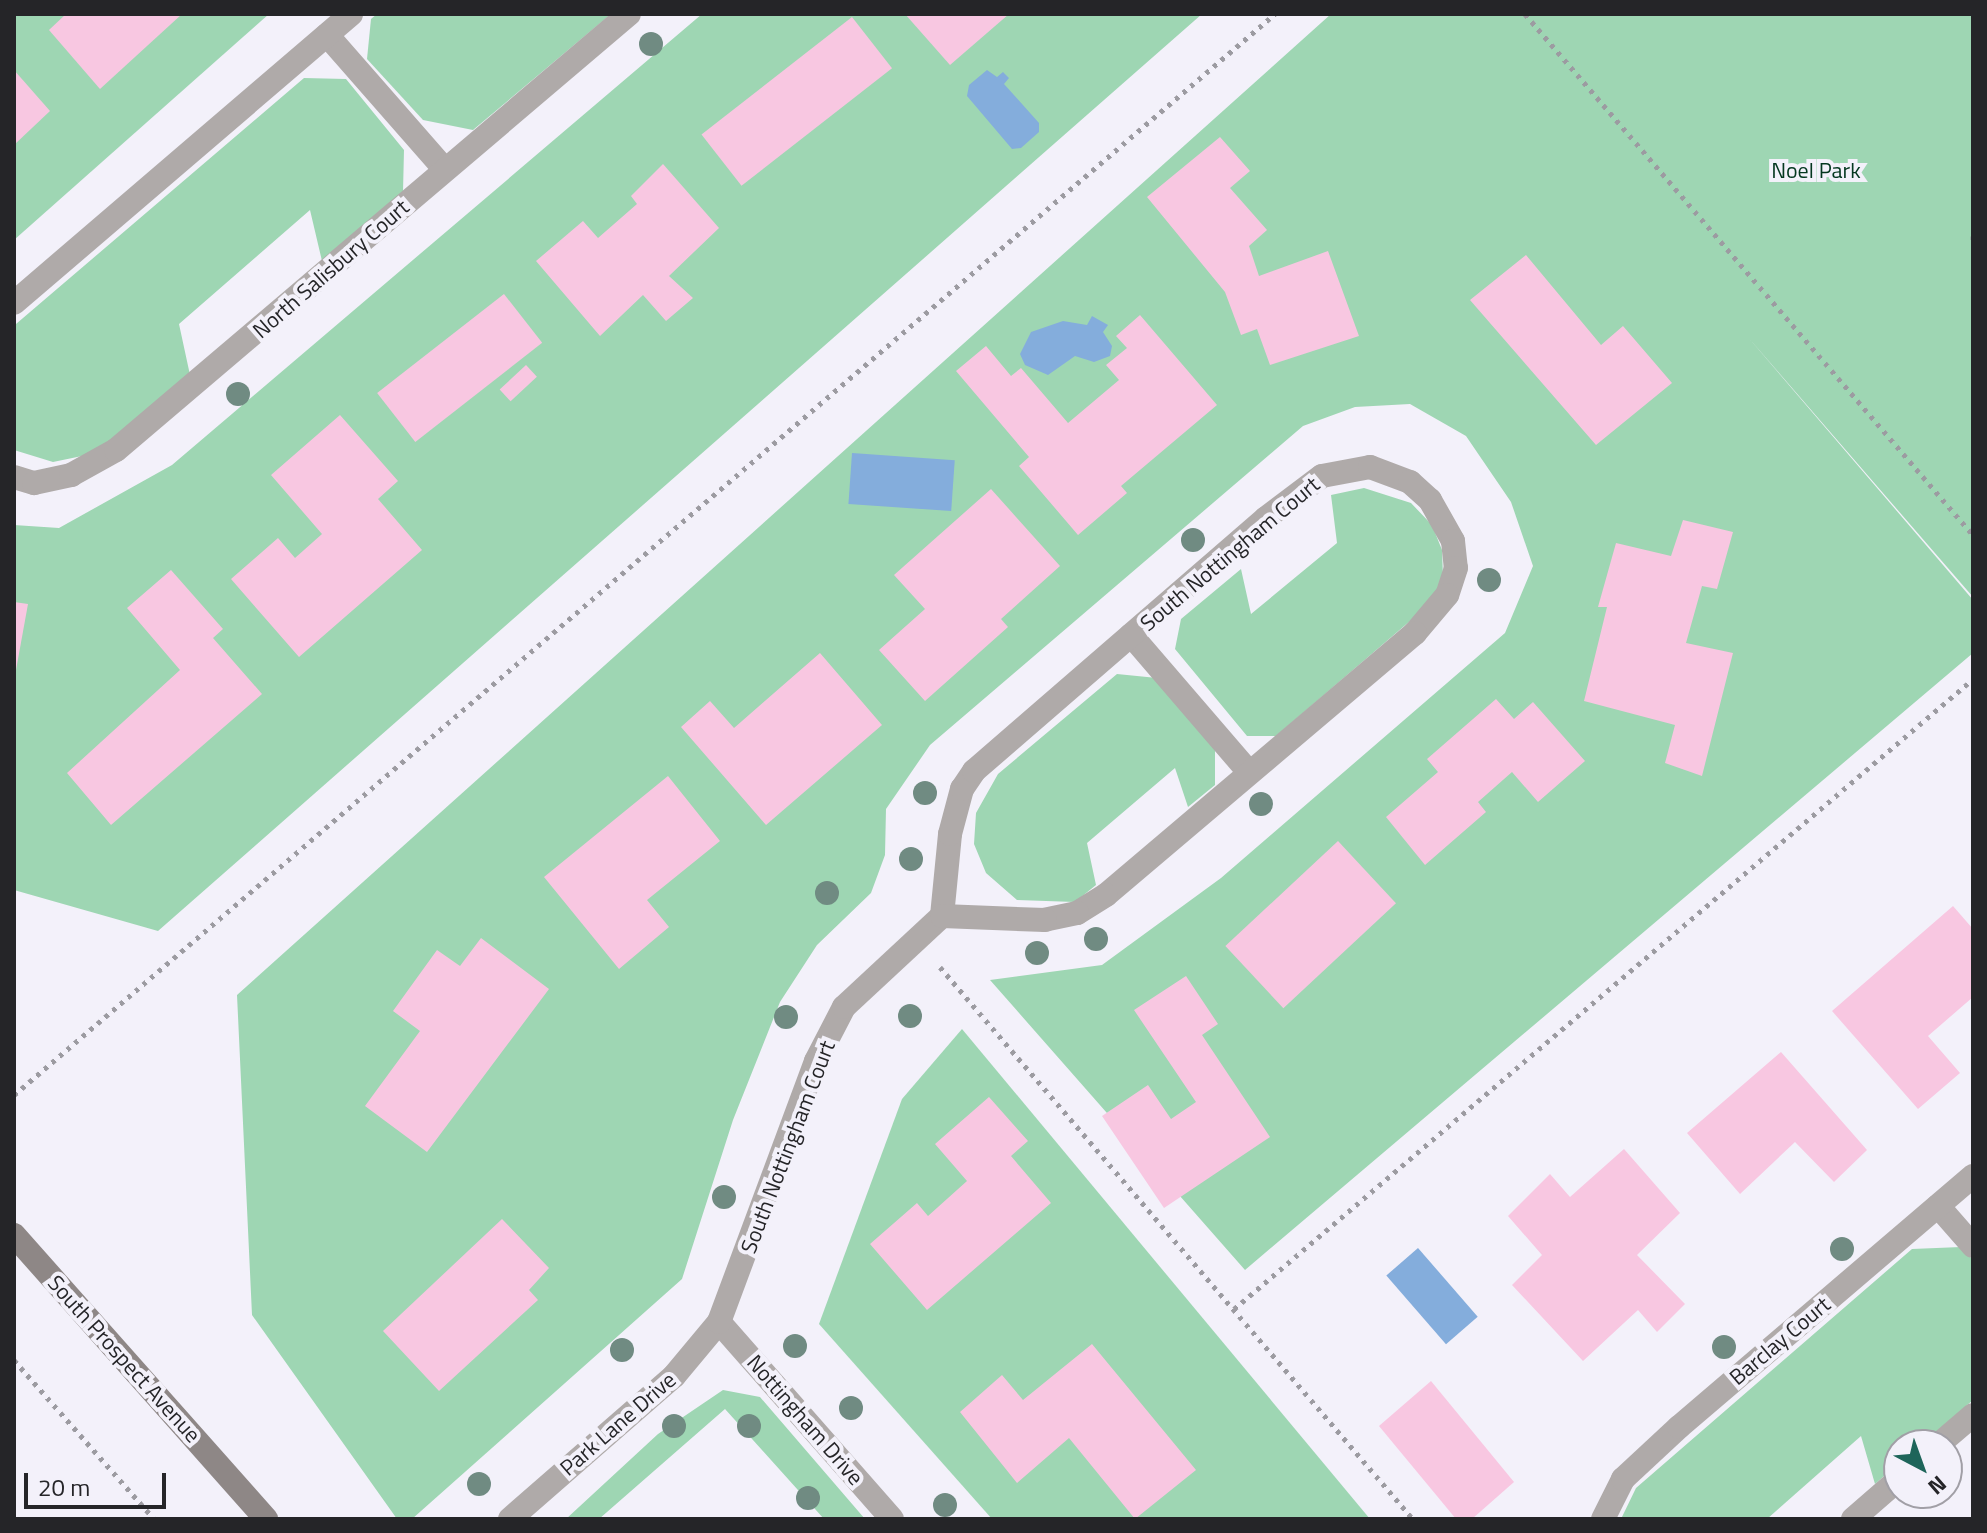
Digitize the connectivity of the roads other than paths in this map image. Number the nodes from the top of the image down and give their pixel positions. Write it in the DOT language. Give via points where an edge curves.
graph roads {
  1 [pos="351,14"];
  2 [pos="629,14"];
  3 [pos="327,35"];
  4 [pos="445,170"];
  5 [pos="14,303"];
  6 [pos="14,477"];
  7 [pos="1131,635"];
  8 [pos="1249,772"];
  9 [pos="942,916"];
  10 [pos="1973,1176"];
  11 [pos="1938,1206"];
  12 [pos="14,1235"];
  13 [pos="1973,1246"];
  14 [pos="719,1322"];
  15 [pos="1973,1415"];
  16 [pos="1957,1429"];
  17 [pos="1883,1493"];
  18 [pos="266,1519"];
  19 [pos="510,1519"];
  20 [pos="892,1519"];
  21 [pos="1603,1519"];
  22 [pos="1853,1519"];
  1 -- 3 [label="street"];
  2 -- 4 [label="street, North Salisbury Court"];
  3 -- 4 [label="street"];
  3 -- 5 [label="street"];
  4 -- 6 [label="street, North Salisbury Court" via="116,450 71,475 34,483"];
  7 -- 8 [label="street"];
  7 -- 8 [label="street, South Nottingham Court" via="1266,518 1331,472 1370,467 1390,473 1430,500 1453,541 1456,568 1447,595 1415,633"];
  7 -- 9 [label="street, South Nottingham Court" via="974,771 962,789 950,834"];
  8 -- 9 [label="street, South Nottingham Court" via="1106,895 1077,913 1045,920"];
  9 -- 14 [label="street, South Nottingham Court" via="844,1007 816,1061"];
  10 -- 11 [label="street, Barclay Court"];
  11 -- 13 [label="street"];
  11 -- 21 [label="street, Barclay Court" via="1667,1437 1623,1479"];
  12 -- 18 [label="main road, South Prospect Avenue"];
  14 -- 19 [label="street, Park Lane Drive" via="674,1376"];
  14 -- 20 [label="street, Nottingham Drive"];
  15 -- 16 [label="street"];
  17 -- 22 [label="street"];
}
